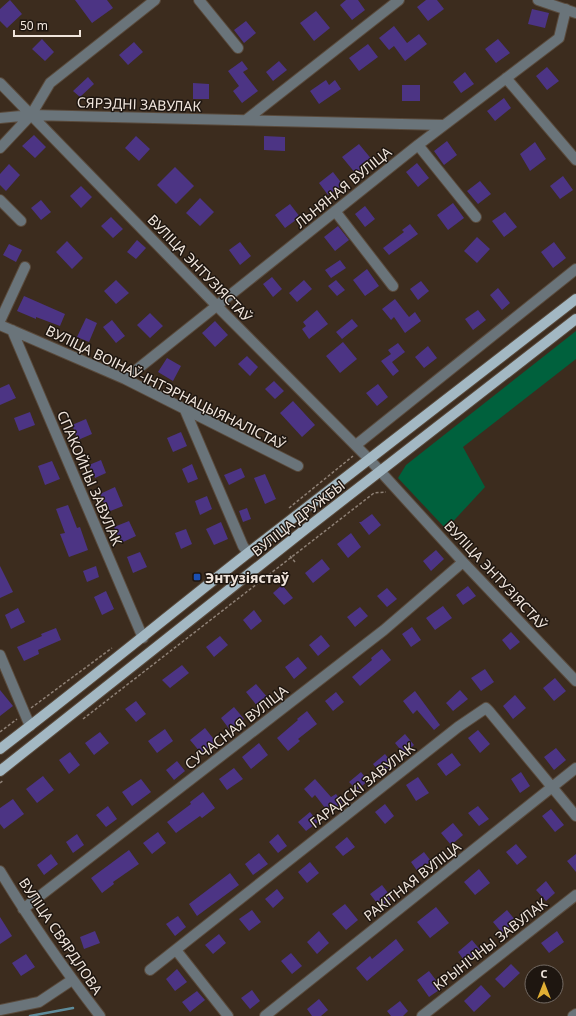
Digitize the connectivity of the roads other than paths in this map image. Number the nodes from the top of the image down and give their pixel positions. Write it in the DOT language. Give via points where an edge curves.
graph roads {
  1 [pos="155,0"];
  2 [pos="198,0"];
  3 [pos="399,0"];
  4 [pos="538,0"];
  5 [pos="571,11"];
  6 [pos="238,48"];
  7 [pos="506,78"];
  8 [pos="0,83"];
  9 [pos="31,115"];
  10 [pos="0,118"];
  11 [pos="246,120"];
  12 [pos="443,126"];
  13 [pos="418,145"];
  14 [pos="0,148"];
  15 [pos="576,160"];
  16 [pos="0,200"];
  17 [pos="335,211"];
  18 [pos="476,217"];
  19 [pos="21,222"];
  20 [pos="25,267"];
  21 [pos="576,270"];
  22 [pos="393,286"];
  23 [pos="576,299"];
  24 [pos="217,306"];
  25 [pos="576,319"];
  26 [pos="0,321"];
  27 [pos="0,325"];
  28 [pos="12,330"];
  29 [pos="125,379"];
  30 [pos="185,410"];
  31 [pos="356,449"];
  32 [pos="370,460"];
  33 [pos="298,466"];
  34 [pos="381,472"];
  35 [pos="248,554"];
  36 [pos="463,562"];
  37 [pos="143,638"];
  38 [pos="0,655"];
  39 [pos="576,681"];
  40 [pos="30,726"];
  41 [pos="0,749"];
  42 [pos="0,756"];
  43 [pos="576,768"];
  44 [pos="3,774"];
  45 [pos="553,787"];
  46 [pos="576,816"];
  47 [pos="0,870"];
  48 [pos="576,895"];
  49 [pos="23,909"];
  50 [pos="176,950"];
  51 [pos="150,970"];
  52 [pos="72,980"];
  53 [pos="0,1010"];
  54 [pos="576,1014"];
  55 [pos="100,1016"];
  56 [pos="228,1016"];
  57 [pos="265,1016"];
  58 [pos="422,1016"];
  59 [pos="573,1016"];
  1 -- 9 [label="street" via="50,83"];
  2 -- 6 [label="street"];
  3 -- 11 [label="street"];
  4 -- 5 [label="street"];
  5 -- 7 [label="street, ЛЬНЯНАЯ ВУЛІЦА" via="559,38"];
  7 -- 12 [label="street, ЛЬНЯНАЯ ВУЛІЦА"];
  7 -- 15 [label="street"];
  8 -- 9 [label="street, ВУЛІЦА ЭНТУЗІЯСТАЎ"];
  9 -- 10 [label="street, СЯРЭДНІ ЗАВУЛАК"];
  9 -- 11 [label="street, СЯРЭДНІ ЗАВУЛАК"];
  9 -- 14 [label="street"];
  9 -- 24 [label="street, ВУЛІЦА ЭНТУЗІЯСТАЎ"];
  11 -- 12 [label="street, СЯРЭДНІ ЗАВУЛАК"];
  12 -- 13 [label="street, ЛЬНЯНАЯ ВУЛІЦА"];
  13 -- 17 [label="street, ЛЬНЯНАЯ ВУЛІЦА"];
  13 -- 18 [label="street"];
  16 -- 19 [label="street"];
  17 -- 22 [label="street"];
  17 -- 24 [label="street, ЛЬНЯНАЯ ВУЛІЦА"];
  20 -- 26 [label="street"];
  21 -- 31 [label="street"];
  23 -- 32 [label="main road, ВУЛІЦА ДРУЖБЫ"];
  24 -- 29 [label="street, ЛЬНЯНАЯ ВУЛІЦА"];
  24 -- 31 [label="street, ВУЛІЦА ЭНТУЗІЯСТАЎ"];
  25 -- 34 [label="main road, ВУЛІЦА ДРУЖБЫ"];
  27 -- 28 [label="street, ВУЛІЦА ВОІНАЎ-ІНТЭРНАЦЫЯНАЛІСТАЎ"];
  28 -- 29 [label="street, ВУЛІЦА ВОІНАЎ-ІНТЭРНАЦЫЯНАЛІСТАЎ"];
  28 -- 37 [label="street, СПАКОЙНЫ ЗАВУЛАК"];
  29 -- 30 [label="street, ВУЛІЦА ВОІНАЎ-ІНТЭРНАЦЫЯНАЛІСТАЎ"];
  30 -- 33 [label="street, ВУЛІЦА ВОІНАЎ-ІНТЭРНАЦЫЯНАЛІСТАЎ"];
  30 -- 35 [label="street"];
  31 -- 32 [label="street, ВУЛІЦА ЭНТУЗІЯСТАЎ"];
  32 -- 34 [label="street, ВУЛІЦА ЭНТУЗІЯСТАЎ"];
  32 -- 35 [label="main road, ВУЛІЦА ДРУЖБЫ"];
  34 -- 36 [label="street, ВУЛІЦА ЭНТУЗІЯСТАЎ"];
  34 -- 44 [label="main road, ВУЛІЦА ДРУЖБЫ" via="303,531"];
  35 -- 37 [label="main road, ВУЛІЦА ДРУЖБЫ"];
  36 -- 39 [label="street, ВУЛІЦА ЭНТУЗІЯСТАЎ"];
  36 -- 49 [label="street, СУЧАСНАЯ ВУЛІЦА" via="365,644"];
  37 -- 40 [label="main road, ВУЛІЦА ДРУЖБЫ"];
  38 -- 40 [label="street"];
  40 -- 41 [label="main road, ВУЛІЦА ДРУЖБЫ"];
  40 -- 42 [label="main road"];
  43 -- 45 [label="street, РАКІТНАЯ ВУЛІЦА"];
  45 -- 46 [label="street"];
  45 -- 50 [label="street, ГАРАДСКІ ЗАВУЛАК" via="486,708 458,727"];
  45 -- 57 [label="street, РАКІТНАЯ ВУЛІЦА"];
  47 -- 49 [label="street, ВУЛІЦА СВЯРДЛОВА"];
  48 -- 58 [label="street, КРЫНІЧНЫ ЗАВУЛАК"];
  49 -- 52 [label="street, ВУЛІЦА СВЯРДЛОВА"];
  50 -- 51 [label="street, ГАРАДСКІ ЗАВУЛАК"];
  50 -- 56 [label="street"];
  52 -- 53 [label="street" via="39,1002"];
  52 -- 55 [label="street, ВУЛІЦА СВЯРДЛОВА"];
  54 -- 59 [label="street"];
}
